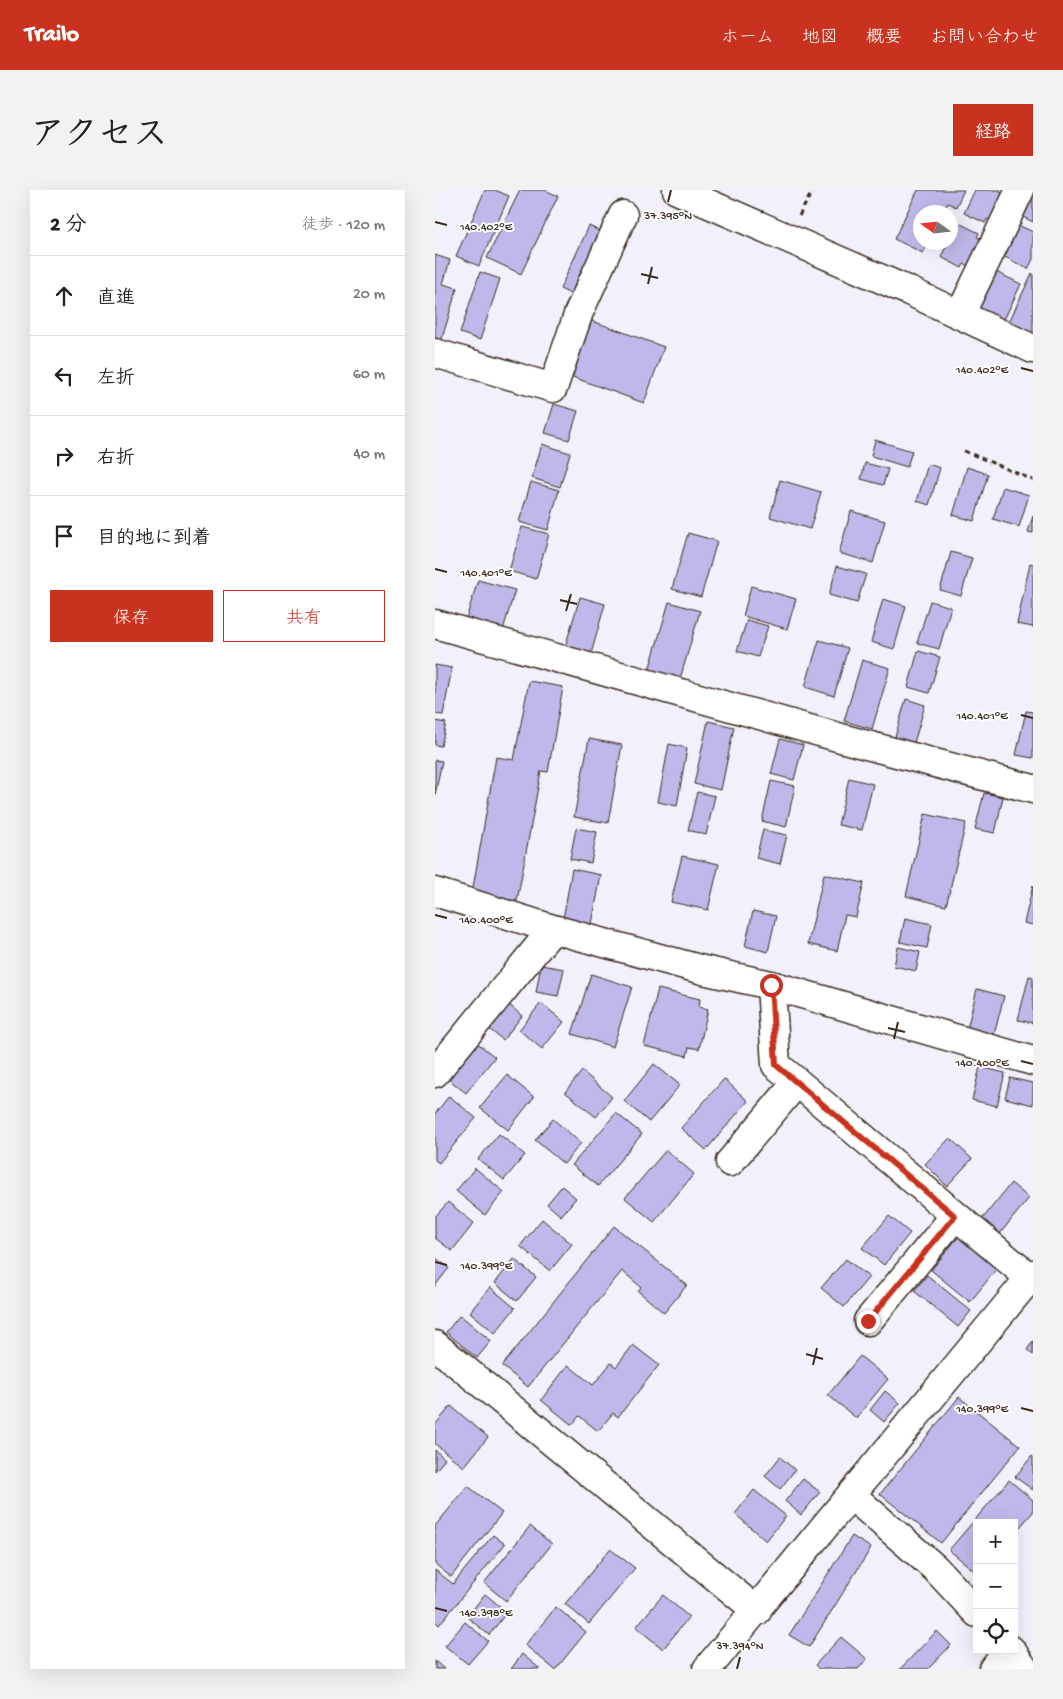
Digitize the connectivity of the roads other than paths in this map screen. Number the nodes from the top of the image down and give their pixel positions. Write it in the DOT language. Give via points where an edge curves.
graph roads {
  1 [pos="677,190"];
  2 [pos="1020,190"];
  3 [pos="623,215"];
  4 [pos="960,315"];
  5 [pos="1033,349"];
  6 [pos="435,353"];
  7 [pos="435,624"];
  8 [pos="1033,789"];
  9 [pos="435,892"];
  10 [pos="553,929"];
  11 [pos="771,985"];
  12 [pos="1033,1061"];
  13 [pos="435,1073"];
  14 [pos="797,1082"];
  15 [pos="730,1162"];
  16 [pos="955,1216"];
  17 [pos="1031,1276"];
  18 [pos="868,1321"];
  19 [pos="435,1345"];
  20 [pos="851,1495"];
  21 [pos="973,1609"];
  22 [pos="757,1611"];
  23 [pos="1006,1654"];
  24 [pos="1013,1654"];
  25 [pos="707,1669"];
  26 [pos="993,1669"];
  27 [pos="1024,1669"];
  1 -- 4 [label="street"];
  2 -- 4 [label="street"];
  3 -- 6 [label="street" via="579,312 553,388"];
  4 -- 5 [label="street"];
  7 -- 8 [label="street"];
  9 -- 10 [label="street"];
  10 -- 11 [label="street"];
  10 -- 13 [label="street"];
  11 -- 12 [label="street"];
  11 -- 14 [label="street" via="776,1065"];
  14 -- 15 [label="street"];
  14 -- 16 [label="street"];
  16 -- 17 [label="street"];
  16 -- 18 [label="street"];
  17 -- 20 [label="street"];
  19 -- 22 [label="street"];
  20 -- 21 [label="street" via="935,1568"];
  20 -- 22 [label="street"];
  22 -- 25 [label="street"];
  23 -- 26 [label="street"];
  24 -- 27 [label="street"];
}
